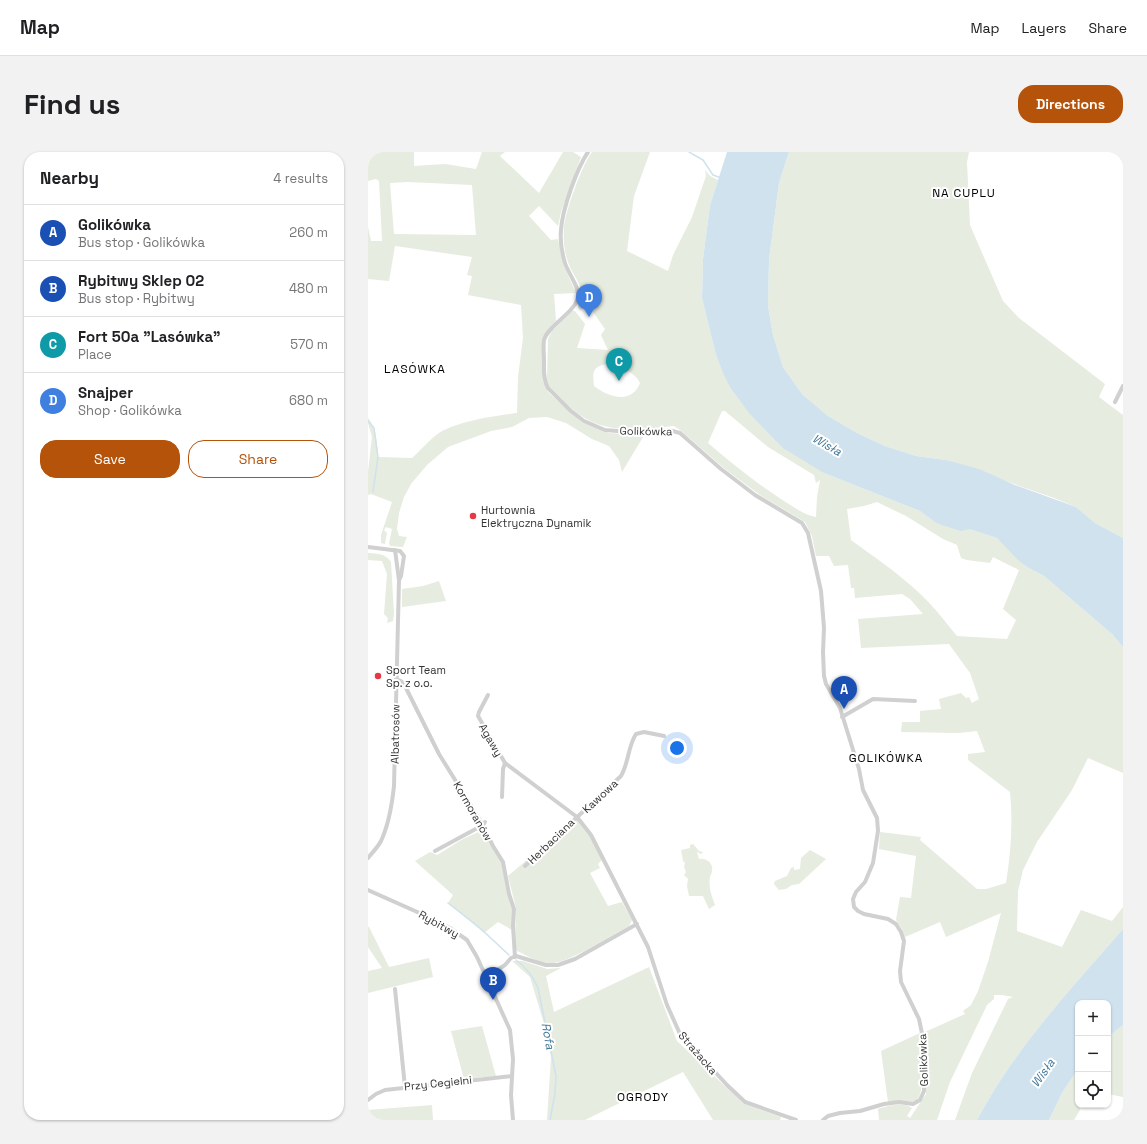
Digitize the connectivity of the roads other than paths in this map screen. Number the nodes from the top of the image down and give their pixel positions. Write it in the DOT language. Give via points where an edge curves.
graph roads {
  1 [pos="588,152"];
  2 [pos="1123,386"];
  3 [pos="1115,402"];
  4 [pos="368,547"];
  5 [pos="397,550"];
  6 [pos="399,580"];
  7 [pos="396,679"];
  8 [pos="488,695"];
  9 [pos="915,702"];
  10 [pos="842,717"];
  11 [pos="664,736"];
  12 [pos="505,763"];
  13 [pos="502,797"];
  14 [pos="577,817"];
  15 [pos="484,824"];
  16 [pos="435,851"];
  17 [pos="368,858"];
  18 [pos="525,866"];
  19 [pos="368,890"];
  20 [pos="637,924"];
  21 [pos="515,957"];
  22 [pos="486,978"];
  23 [pos="395,989"];
  24 [pos="512,1076"];
  25 [pos="405,1087"];
  26 [pos="368,1099"];
  27 [pos="513,1120"];
  28 [pos="796,1120"];
  29 [pos="823,1120"];
  1 -- 10 [label="street, Golikówka" via="569,196 561,230 565,264 578,290 578,296 574,306 544,340 545,383 584,421 605,430 669,430 680,433 755,495 802,523 809,536 821,591 824,676"];
  2 -- 3 [label="street"];
  4 -- 5 [label="street"];
  5 -- 6 [label="street, Albatrosów"];
  5 -- 6 [label="street, Albatrosów" via="404,556"];
  6 -- 7 [label="street, Albatrosów"];
  7 -- 15 [label="street, Kormoranów" via="405,686 439,754"];
  7 -- 17 [label="street, Albatrosów" via="392,800 389,819 380,842"];
  8 -- 12 [label="street, Agawy" via="478,716"];
  9 -- 10 [label="street" via="873,699"];
  10 -- 29 [label="street, Golikówka" via="863,790 877,818 878,831 873,862 865,882 853,899 854,907 864,914 888,919 896,924 901,932 904,941 901,982 922,1030 924,1091 920,1100 913,1104 884,1104 828,1116"];
  11 -- 14 [label="street, Kawowa" via="644,732 636,734 621,776"];
  12 -- 13 [label="street"];
  12 -- 14 [label="street, Strażacka"];
  14 -- 18 [label="street, Herbaciana"];
  14 -- 20 [label="street, Strażacka" via="595,842"];
  15 -- 16 [label="street"];
  15 -- 21 [label="street, Kormoranów" via="502,862 514,909"];
  19 -- 22 [label="street, Rybitwy" via="450,928 467,940"];
  20 -- 21 [label="street" via="575,959 558,965 546,965"];
  20 -- 28 [label="street, Strażacka" via="680,1034 745,1102"];
  21 -- 22 [label="street"];
  22 -- 24 [label="street, Rybitwy" via="510,1030"];
  23 -- 25 [label="street"];
  24 -- 25 [label="street, Przy Cegielni"];
  24 -- 27 [label="street, Rybitwy" via="510,1095"];
  25 -- 26 [label="street, Przy Cegielni" via="382,1091"];
}
